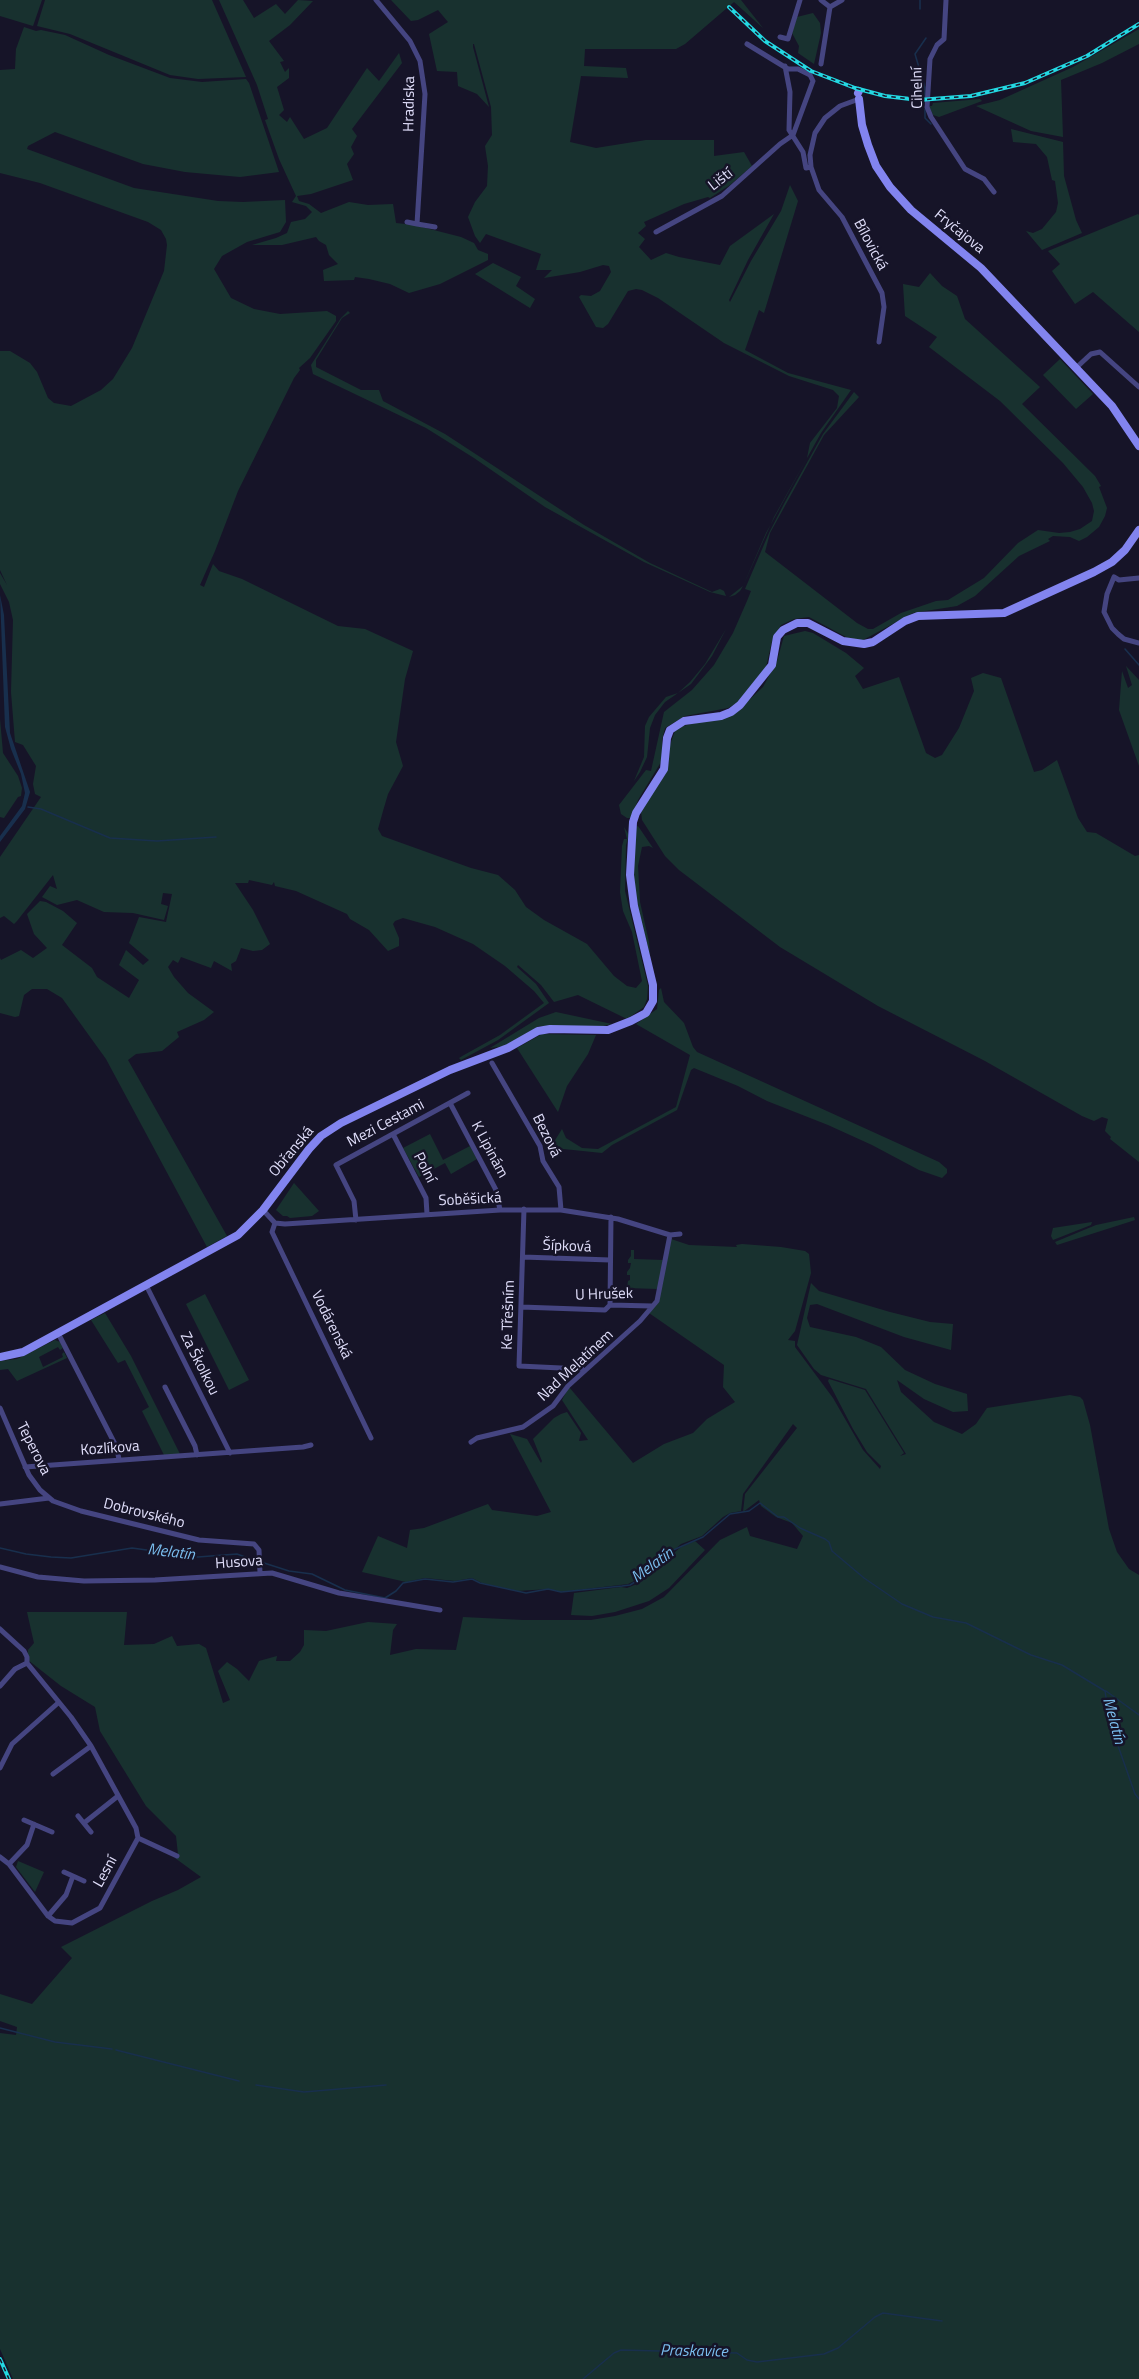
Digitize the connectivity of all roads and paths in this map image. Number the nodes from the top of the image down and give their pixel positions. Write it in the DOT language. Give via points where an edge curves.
graph roads {
  1 [pos="376,0"];
  2 [pos="800,0"];
  3 [pos="821,0"];
  4 [pos="842,0"];
  5 [pos="946,0"];
  6 [pos="830,7"];
  7 [pos="780,37"];
  8 [pos="747,44"];
  9 [pos="829,65"];
  10 [pos="785,66"];
  11 [pos="859,94"];
  12 [pos="793,135"];
  13 [pos="812,167"];
  14 [pos="994,192"];
  15 [pos="407,222"];
  16 [pos="417,224"];
  17 [pos="435,227"];
  18 [pos="656,232"];
  19 [pos="879,342"];
  20 [pos="1077,368"];
  21 [pos="1139,387"];
  22 [pos="1139,446"];
  23 [pos="1139,530"];
  24 [pos="1112,562"];
  25 [pos="1114,577"];
  26 [pos="1139,578"];
  27 [pos="1139,643"];
  28 [pos="492,1063"];
  29 [pos="499,1077"];
  30 [pos="492,1081"];
  31 [pos="468,1094"];
  32 [pos="450,1103"];
  33 [pos="393,1134"];
  34 [pos="524,1209"];
  35 [pos="263,1210"];
  36 [pos="500,1210"];
  37 [pos="561,1210"];
  38 [pos="427,1214"];
  39 [pos="611,1217"];
  40 [pos="357,1220"];
  41 [pos="275,1223"];
  42 [pos="680,1234"];
  43 [pos="670,1235"];
  44 [pos="523,1257"];
  45 [pos="610,1260"];
  46 [pos="146,1286"];
  47 [pos="609,1305"];
  48 [pos="652,1306"];
  49 [pos="521,1307"];
  50 [pos="58,1333"];
  51 [pos="0,1357"];
  52 [pos="577,1371"];
  53 [pos="165,1387"];
  54 [pos="0,1408"];
  55 [pos="371,1438"];
  56 [pos="471,1442"];
  57 [pos="311,1444"];
  58 [pos="230,1453"];
  59 [pos="197,1455"];
  60 [pos="119,1460"];
  61 [pos="25,1467"];
  62 [pos="49,1498"];
  63 [pos="0,1504"];
  64 [pos="0,1567"];
  65 [pos="260,1573"];
  66 [pos="440,1610"];
  67 [pos="0,1629"];
  68 [pos="27,1662"];
  69 [pos="0,1686"];
  70 [pos="58,1703"];
  71 [pos="91,1746"];
  72 [pos="0,1768"];
  73 [pos="53,1774"];
  74 [pos="118,1796"];
  75 [pos="78,1816"];
  76 [pos="24,1820"];
  77 [pos="84,1823"];
  78 [pos="34,1824"];
  79 [pos="52,1832"];
  80 [pos="91,1832"];
  81 [pos="138,1838"];
  82 [pos="177,1856"];
  83 [pos="0,1857"];
  84 [pos="9,1864"];
  85 [pos="64,1872"];
  86 [pos="74,1876"];
  87 [pos="84,1881"];
  88 [pos="48,1916"];
  1 -- 16 [label="street, Hradiska" via="411,41 422,68 425,94"];
  2 -- 7 [label="street" via="788,39"];
  3 -- 6 [label="street"];
  4 -- 6 [label="street"];
  5 -- 14 [label="street, Cihelní" via="944,39 930,59 927,107 965,169 984,179"];
  6 -- 9 [label="street" via="822,62"];
  8 -- 10 [label="street"];
  10 -- 12 [label="street" via="789,130"];
  10 -- 12 [label="street" via="810,75 813,81"];
  11 -- 13 [label="street, Bílovická" via="832,111 820,125 811,144"];
  11 -- 20 [label="main road, Fryčajova" via="870,151 890,188 981,268"];
  12 -- 13 [label="street, Bílovická" via="806,168"];
  12 -- 18 [label="street, Liští" via="722,196"];
  13 -- 19 [label="street, Bílovická" via="819,190 842,217 882,293"];
  15 -- 16 [label="street"];
  16 -- 17 [label="street"];
  20 -- 21 [label="street" via="1091,354 1100,352"];
  20 -- 22 [label="main road, Fryčajova" via="1112,406"];
  23 -- 24 [label="main road"];
  24 -- 25 [label="street"];
  24 -- 35 [label="main road, Obřanská" via="1004,613 918,616 864,644 843,641 816,626 796,623 783,630 777,638 772,665 740,705 721,716 684,721 670,730 664,769 633,822 631,887 653,992 648,1010 631,1022 604,1031 538,1031 351,1118 317,1140"];
  25 -- 26 [label="street"];
  25 -- 27 [label="street" via="1104,612 1118,634"];
  28 -- 29 [label="street, Bezová"];
  29 -- 30 [label="street"];
  29 -- 37 [label="street, Bezová" via="540,1146 543,1161 560,1190"];
  31 -- 32 [label="street, Mezi Cestami"];
  32 -- 33 [label="street, Mezi Cestami"];
  32 -- 36 [label="street, K Lipinám" via="496,1190"];
  33 -- 38 [label="street, Polní" via="426,1198"];
  33 -- 40 [label="street, Mezi Cestami" via="336,1165 354,1201"];
  34 -- 36 [label="street, Soběšická"];
  34 -- 37 [label="street, Soběšická"];
  34 -- 44 [label="street, Ke Třešním"];
  35 -- 41 [label="street"];
  35 -- 46 [label="main road, Obřanská" via="238,1235"];
  36 -- 38 [label="street, Soběšická"];
  37 -- 39 [label="street, Soběšická"];
  38 -- 40 [label="street, Soběšická"];
  39 -- 43 [label="street, Soběšická"];
  39 -- 45 [label="street"];
  40 -- 41 [label="street, Soběšická"];
  41 -- 55 [label="street, Vodárenská" via="272,1232"];
  42 -- 43 [label="street, Soběšická"];
  43 -- 48 [label="street, Nad Melatínem" via="657,1301"];
  44 -- 45 [label="street, Šípková"];
  44 -- 49 [label="street, Ke Třešním"];
  45 -- 47 [label="street"];
  46 -- 50 [label="main road, Obřanská"];
  46 -- 58 [label="street, Za Školkou"];
  47 -- 48 [label="street, U Hrušek"];
  47 -- 49 [label="street, U Hrušek" via="605,1310"];
  48 -- 56 [label="street, Nad Melatínem" via="568,1386 554,1406 523,1426"];
  49 -- 52 [label="street, Ke Třešním" via="519,1366"];
  50 -- 51 [label="main road, Obřanská" via="20,1354"];
  50 -- 60 [label="street" via="117,1448"];
  53 -- 59 [label="street"];
  54 -- 61 [label="street, Teperova"];
  57 -- 58 [label="street, Kozlíkova"];
  58 -- 59 [label="street, Kozlíkova"];
  59 -- 60 [label="street, Kozlíkova"];
  60 -- 61 [label="street, Kozlíkova"];
  61 -- 62 [label="street, Teperova"];
  62 -- 63 [label="street, Dobrovského"];
  62 -- 65 [label="street, Dobrovského" via="81,1511 199,1540 254,1544 259,1550"];
  64 -- 65 [label="street, Husova" via="38,1577 84,1581"];
  65 -- 66 [label="street, Husova" via="339,1593"];
  67 -- 68 [label="street" via="24,1651"];
  68 -- 69 [label="street" via="15,1668"];
  68 -- 70 [label="street"];
  70 -- 71 [label="street"];
  70 -- 72 [label="street" via="12,1744"];
  71 -- 73 [label="street"];
  71 -- 74 [label="street"];
  74 -- 77 [label="street"];
  74 -- 81 [label="street"];
  75 -- 77 [label="street"];
  76 -- 78 [label="street"];
  77 -- 80 [label="street"];
  78 -- 79 [label="street"];
  78 -- 84 [label="street" via="27,1845"];
  81 -- 82 [label="street"];
  81 -- 88 [label="street, Lesní" via="100,1908 72,1923"];
  83 -- 84 [label="street"];
  84 -- 88 [label="street"];
  85 -- 86 [label="street"];
  86 -- 87 [label="street"];
  86 -- 88 [label="street" via="66,1894"];
}
